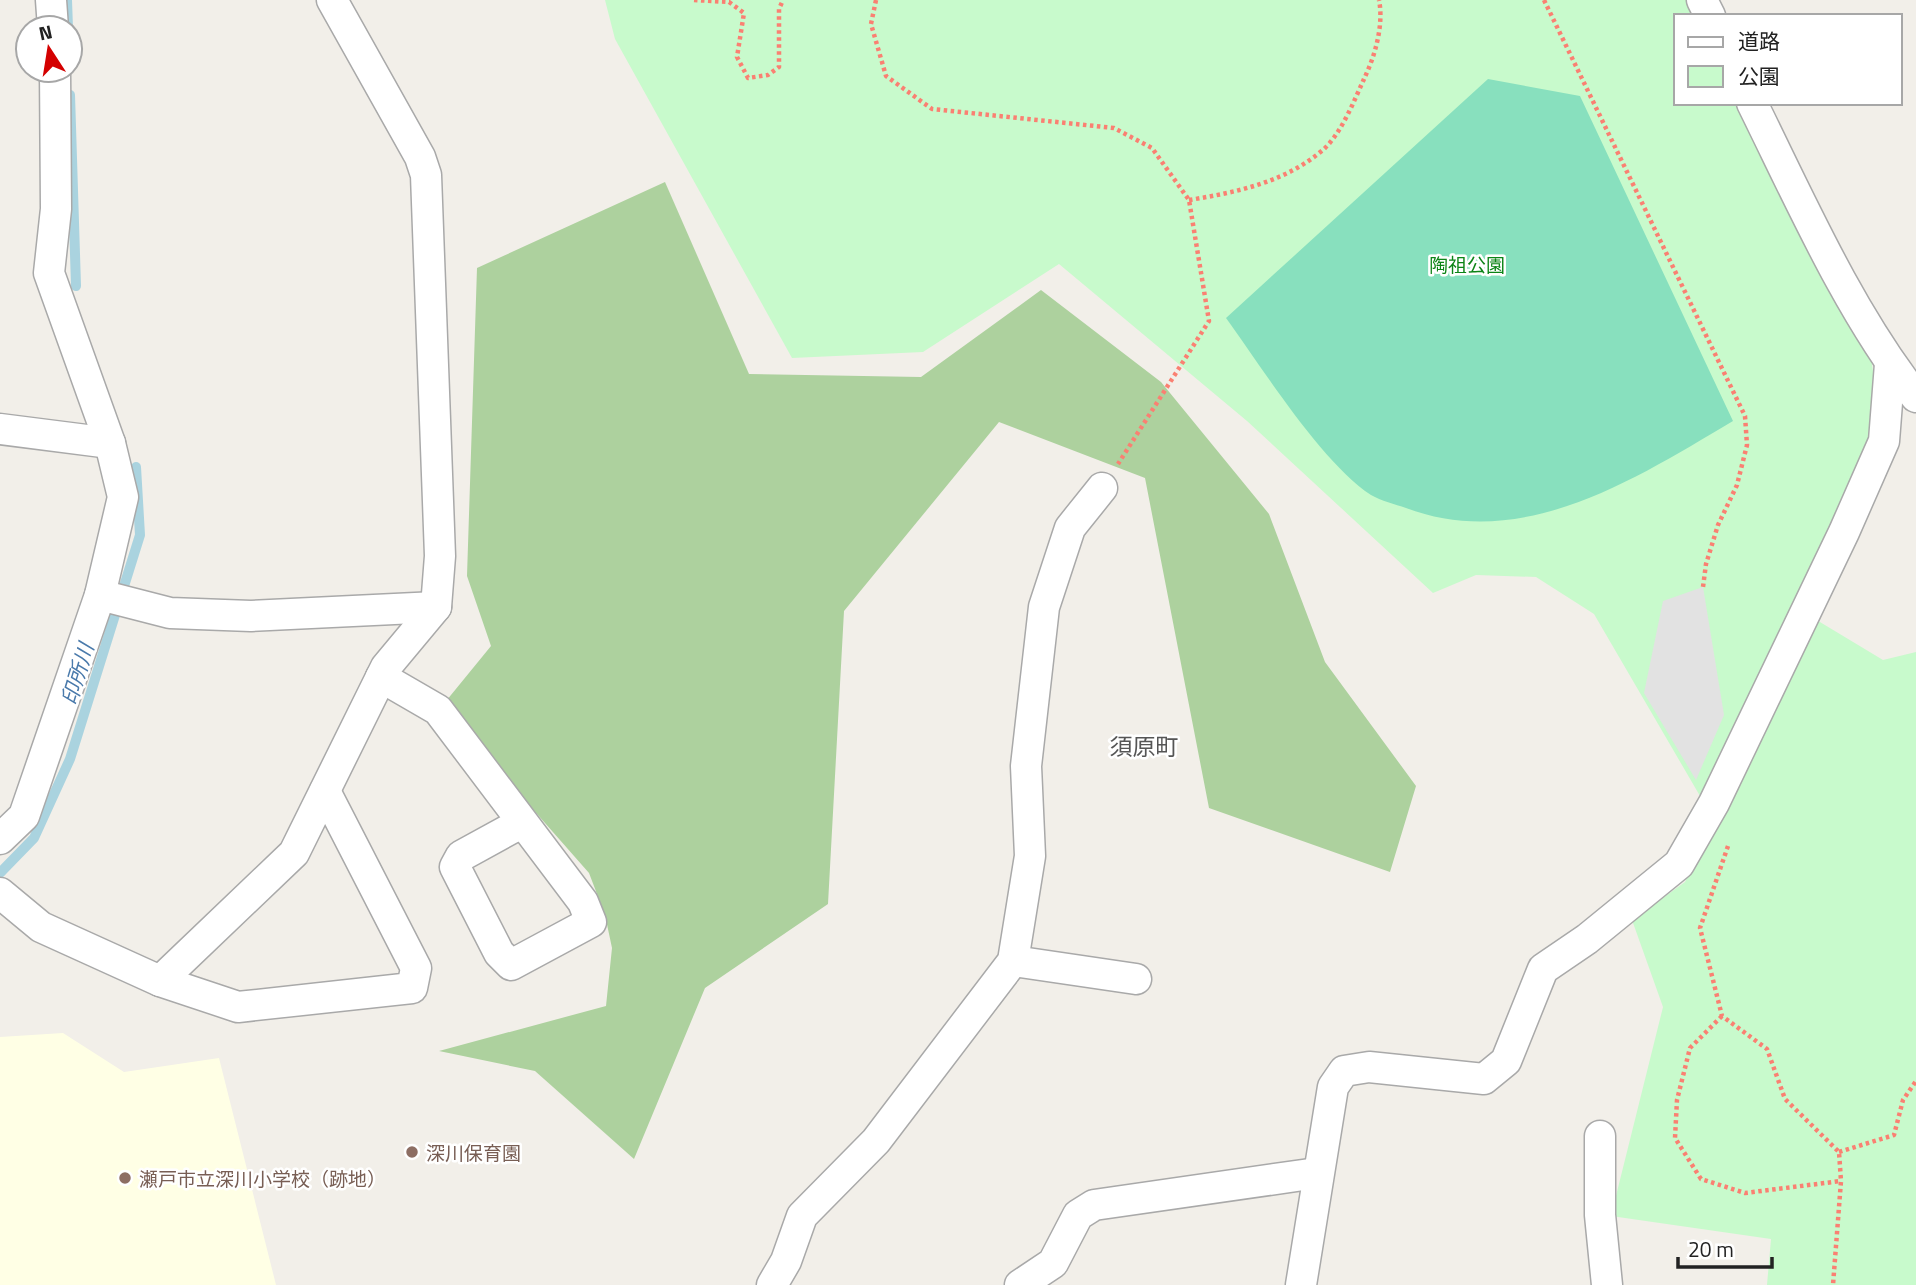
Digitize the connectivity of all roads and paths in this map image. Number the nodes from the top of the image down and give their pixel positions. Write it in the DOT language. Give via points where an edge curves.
graph roads {
  1 [pos="332,0"];
  2 [pos="694,0"];
  3 [pos="783,0"];
  4 [pos="876,0"];
  5 [pos="1379,0"];
  6 [pos="1544,0"];
  7 [pos="55,84"];
  8 [pos="1753,105"];
  9 [pos="1189,200"];
  10 [pos="1890,364"];
  11 [pos="1916,397"];
  12 [pos="0,429"];
  13 [pos="110,443"];
  14 [pos="1102,488"];
  15 [pos="1703,587"];
  16 [pos="115,599"];
  17 [pos="436,607"];
  18 [pos="381,677"];
  19 [pos="325,791"];
  20 [pos="521,823"];
  21 [pos="0,839"];
  22 [pos="1729,843"];
  23 [pos="3,895"];
  24 [pos="1013,961"];
  25 [pos="1136,979"];
  26 [pos="160,981"];
  27 [pos="1722,1016"];
  28 [pos="1916,1081"];
  29 [pos="1600,1136"];
  30 [pos="1839,1152"];
  31 [pos="1317,1173"];
  32 [pos="1841,1181"];
  33 [pos="772,1285"];
  34 [pos="1020,1285"];
  35 [pos="1301,1285"];
  36 [pos="1607,1285"];
  37 [pos="1833,1285"];
  1 -- 17 [label="street" via="426,175 440,556"];
  2 -- 3 [label="path" via="729,2 744,13 737,57 748,78 768,75 779,67"];
  4 -- 9 [label="path" via="872,24 886,76 932,109 1114,128 1152,148"];
  5 -- 9 [label="path" via="1374,58 1352,107 1325,148 1277,180"];
  6 -- 15 [label="path" via="1745,416 1747,445 1737,485 1718,525"];
  7 -- 13 [label="street" via="56,209 49,272"];
  8 -- 10 [label="street"];
  9 -- 14 [label="path" via="1209,321"];
  10 -- 11 [label="street"];
  10 -- 31 [label="street" via="1884,440 1731,766 1679,864 1544,969 1506,1061 1484,1079 1369,1068 1344,1071 1333,1087"];
  12 -- 13 [label="street"];
  13 -- 16 [label="street" via="123,497"];
  14 -- 24 [label="street" via="1070,528 1044,607 1026,765 1030,856"];
  16 -- 17 [label="street" via="170,613 251,616"];
  16 -- 21 [label="street" via="24,816"];
  17 -- 18 [label="street"];
  18 -- 19 [label="street"];
  18 -- 20 [label="street" via="438,710"];
  19 -- 26 [label="street" via="294,853"];
  19 -- 26 [label="street" via="416,968 412,988 238,1007"];
  20 -- 20 [label="street" via="583,902 591,922 511,965 499,953 455,867 461,856"];
  22 -- 27 [label="path" via="1700,928"];
  23 -- 26 [label="street" via="41,927"];
  24 -- 25 [label="street"];
  24 -- 33 [label="street" via="876,1142 802,1216"];
  27 -- 30 [label="path" via="1767,1049 1784,1099"];
  27 -- 32 [label="path" via="1689,1048 1677,1100 1675,1138 1701,1178 1745,1193"];
  28 -- 30 [label="path" via="1903,1100 1894,1135"];
  29 -- 36 [label="street" via="1600,1214"];
  30 -- 32 [label="path"];
  31 -- 34 [label="street" via="1094,1205 1078,1215 1052,1263"];
  31 -- 35 [label="street"];
  32 -- 37 [label="path"];
}
